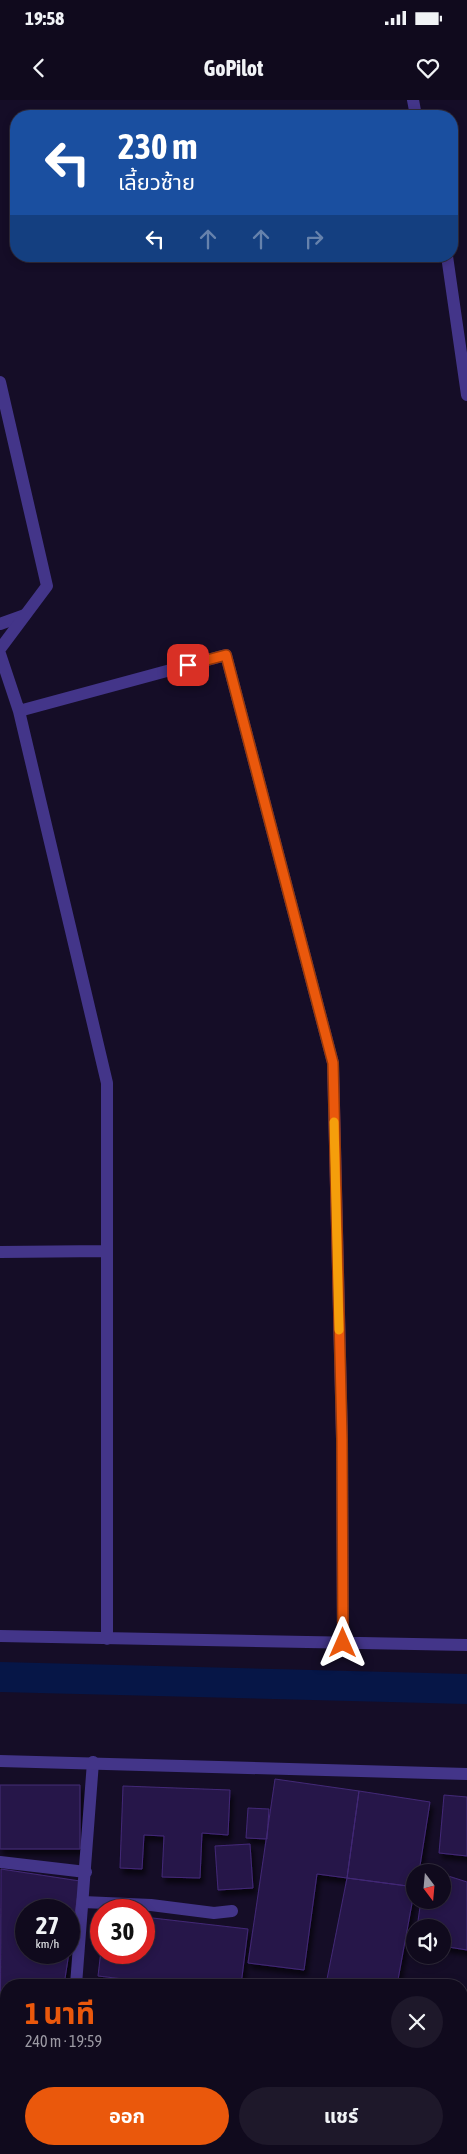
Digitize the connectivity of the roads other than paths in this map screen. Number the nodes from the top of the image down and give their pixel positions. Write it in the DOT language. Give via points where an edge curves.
graph roads {
  1 [pos="448,262"];
  2 [pos="0,382"];
  3 [pos="467,394"];
  4 [pos="25,615"];
  5 [pos="0,624"];
  6 [pos="0,649"];
  7 [pos="0,654"];
  8 [pos="19,711"];
  9 [pos="107,1251"];
  10 [pos="0,1252"];
  11 [pos="0,1636"];
  12 [pos="108,1639"];
  13 [pos="343,1643"];
  14 [pos="467,1645"];
  15 [pos="0,1761"];
  16 [pos="93,1762"];
  17 [pos="467,1774"];
  18 [pos="0,1862"];
  19 [pos="86,1872"];
  20 [pos="83,1902"];
  21 [pos="232,1911"];
  22 [pos="77,1979"];
  1 -- 3 [label="street"];
  2 -- 4 [label="street" via="46,586"];
  4 -- 5 [label="street"];
  4 -- 6 [label="street"];
  7 -- 8 [label="street"];
  8 -- 9 [label="street" via="107,1083"];
  8 -- 13 [label="street" via="226,655 333,1063 342,1439"];
  9 -- 10 [label="street"];
  9 -- 12 [label="street"];
  11 -- 12 [label="street"];
  12 -- 13 [label="street"];
  13 -- 14 [label="street"];
  15 -- 16 [label="street"];
  16 -- 17 [label="street"];
  16 -- 19 [label="street"];
  18 -- 19 [label="street"];
  19 -- 20 [label="street"];
  20 -- 21 [label="street"];
  20 -- 22 [label="street"];
}
